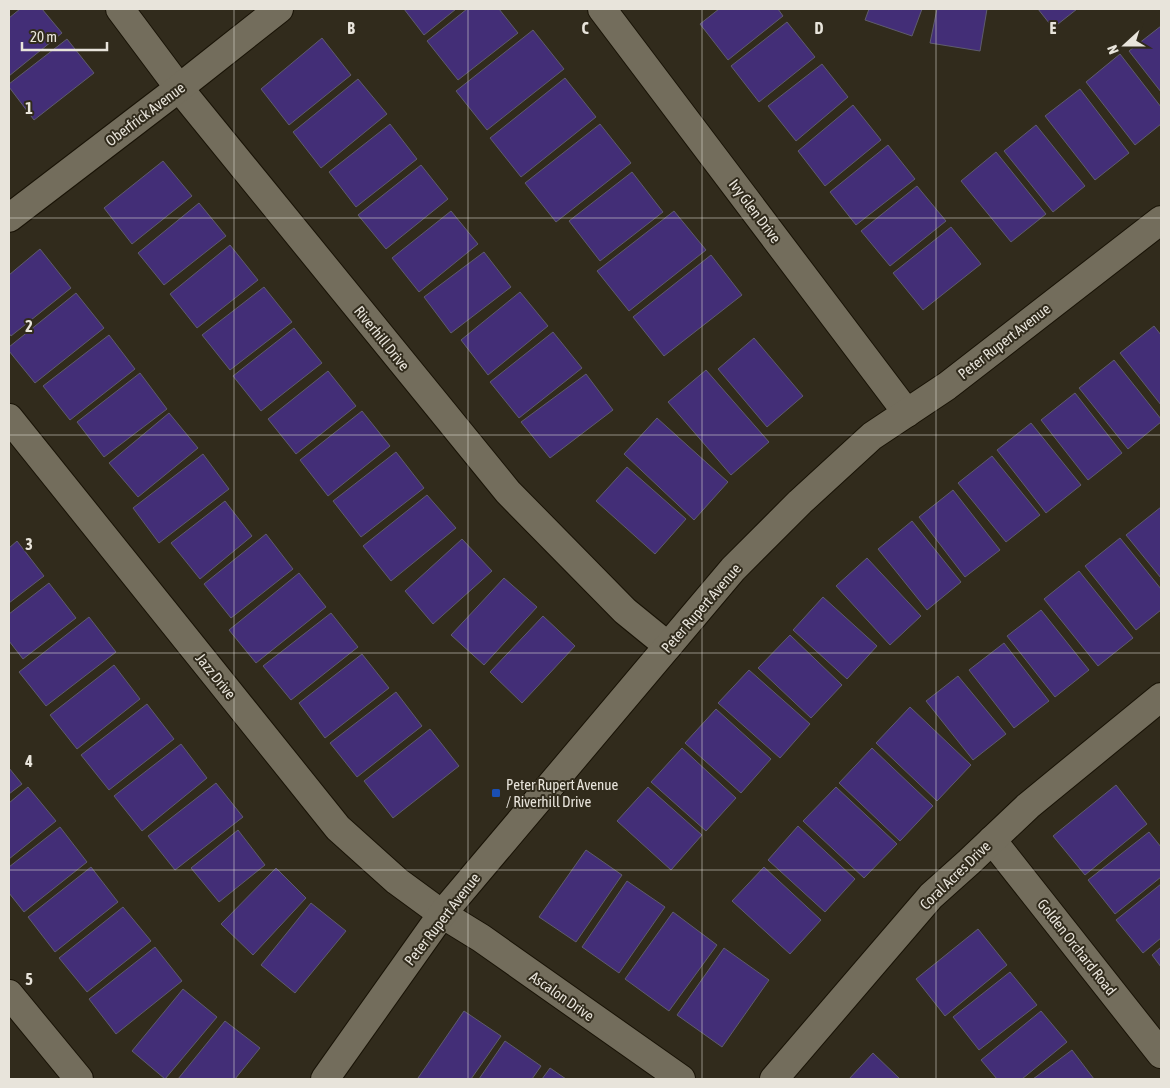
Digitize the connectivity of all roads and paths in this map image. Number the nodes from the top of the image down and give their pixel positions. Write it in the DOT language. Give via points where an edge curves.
graph roads {
  1 [pos="120,9"];
  2 [pos="279,9"];
  3 [pos="602,9"];
  4 [pos="179,88"];
  5 [pos="9,218"];
  6 [pos="1161,220"];
  7 [pos="908,413"];
  8 [pos="9,418"];
  9 [pos="668,646"];
  10 [pos="1161,697"];
  11 [pos="992,840"];
  12 [pos="442,914"];
  13 [pos="9,994"];
  14 [pos="1161,1054"];
  15 [pos="79,1079"];
  16 [pos="325,1079"];
  17 [pos="681,1079"];
  18 [pos="774,1079"];
  1 -- 4 [label="street, Riverhill Drive"];
  2 -- 4 [label="street, Oberfrick Avenue"];
  3 -- 7 [label="street, Ivy Glen Drive"];
  4 -- 5 [label="street, Oberfrick Avenue"];
  4 -- 9 [label="street, Riverhill Drive" via="508,492 625,611"];
  6 -- 7 [label="street, Peter Rupert Avenue"];
  7 -- 9 [label="street, Peter Rupert Avenue" via="872,436 800,502 733,569"];
  8 -- 12 [label="street, Jazz Drive" via="338,828 397,881"];
  9 -- 12 [label="street, Peter Rupert Avenue"];
  10 -- 11 [label="street, Coral Acres Drive" via="1028,806"];
  11 -- 14 [label="street, Golden Orchard Road"];
  11 -- 18 [label="street, Coral Acres Drive" via="930,896"];
  12 -- 16 [label="street, Peter Rupert Avenue"];
  12 -- 17 [label="street, Ascalon Drive"];
  13 -- 15 [label="street"];
}
